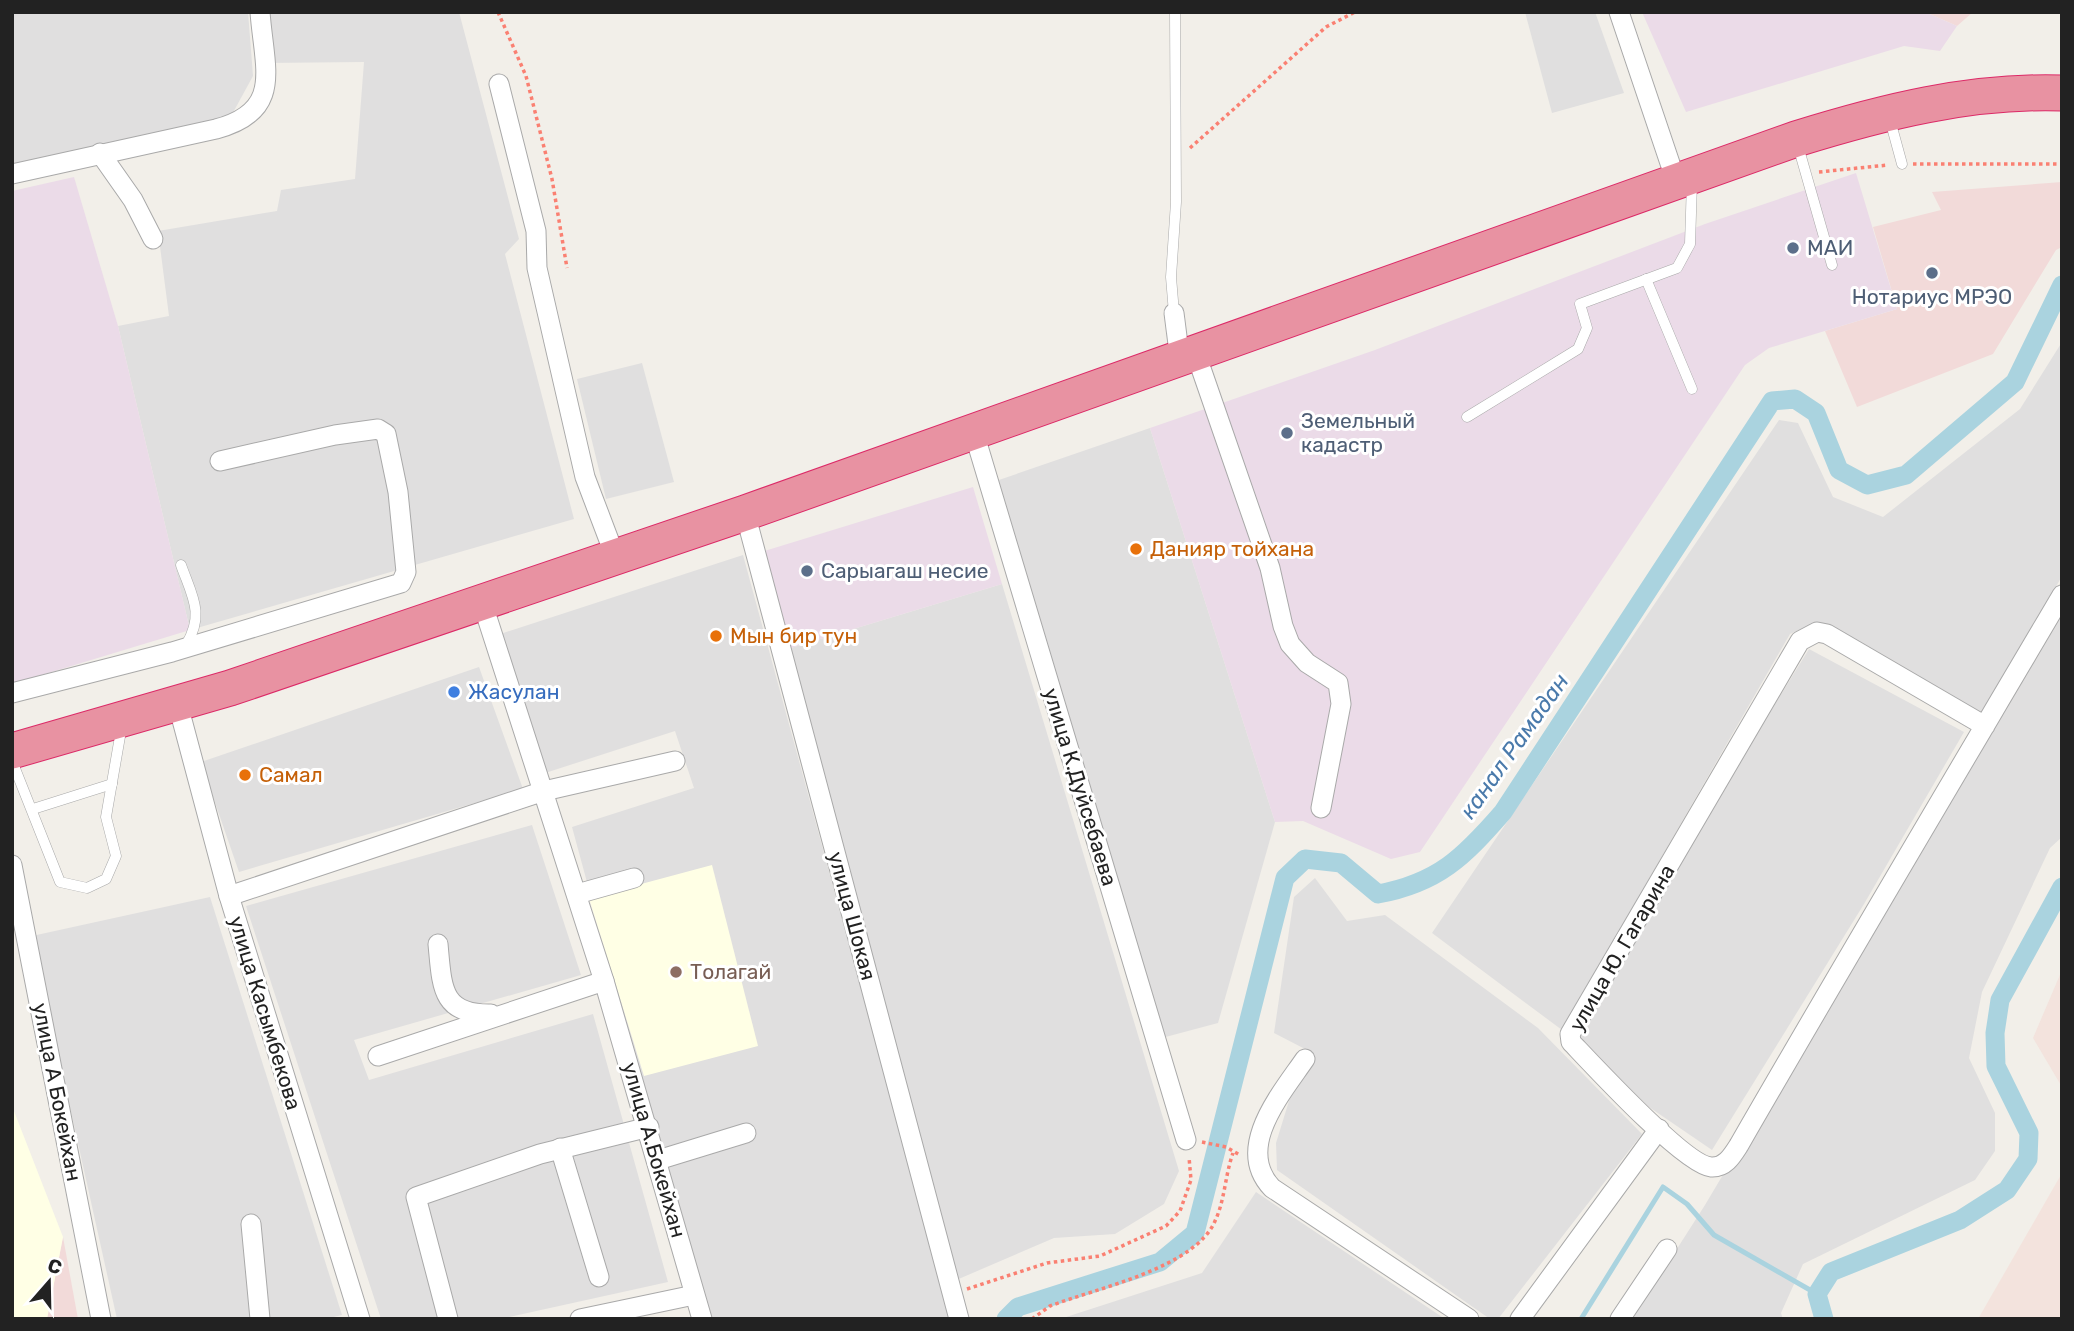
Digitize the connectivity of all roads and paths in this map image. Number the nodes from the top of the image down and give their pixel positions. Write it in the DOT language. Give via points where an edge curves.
graph roads {
  1 [pos="260,12"];
  2 [pos="498,12"];
  3 [pos="1175,12"];
  4 [pos="1354,12"];
  5 [pos="1619,12"];
  6 [pos="499,84"];
  7 [pos="2062,93"];
  8 [pos="1888,113"];
  9 [pos="1796,139"];
  10 [pos="100,153"];
  11 [pos="1175,161"];
  12 [pos="1902,164"];
  13 [pos="2062,164"];
  14 [pos="1806,173"];
  15 [pos="12,174"];
  16 [pos="1684,178"];
  17 [pos="153,239"];
  18 [pos="1832,265"];
  19 [pos="567,268"];
  20 [pos="1646,279"];
  21 [pos="1174,313"];
  22 [pos="1188,357"];
  23 [pos="1692,389"];
  24 [pos="1467,417"];
  25 [pos="974,433"];
  26 [pos="220,461"];
  27 [pos="745,513"];
  28 [pos="615,556"];
  29 [pos="181,565"];
  30 [pos="2062,595"];
  31 [pos="482,602"];
  32 [pos="184,648"];
  33 [pos="12,693"];
  34 [pos="178,705"];
  35 [pos="123,721"];
  36 [pos="1985,726"];
  37 [pos="12,751"];
  38 [pos="12,761"];
  39 [pos="675,761"];
  40 [pos="112,784"];
  41 [pos="544,792"];
  42 [pos="1321,807"];
  43 [pos="33,809"];
  44 [pos="12,865"];
  45 [pos="634,878"];
  46 [pos="577,894"];
  47 [pos="229,896"];
  48 [pos="438,944"];
  49 [pos="604,981"];
  50 [pos="506,1013"];
  51 [pos="378,1056"];
  52 [pos="1305,1059"];
  53 [pos="649,1127"];
  54 [pos="1659,1129"];
  55 [pos="746,1133"];
  56 [pos="1186,1140"];
  57 [pos="1211,1142"];
  58 [pos="1226,1147"];
  59 [pos="560,1148"];
  60 [pos="1233,1153"];
  61 [pos="658,1160"];
  62 [pos="251,1224"];
  63 [pos="1667,1249"];
  64 [pos="599,1277"];
  65 [pos="952,1294"];
  66 [pos="694,1295"];
  67 [pos="101,1319"];
  68 [pos="260,1319"];
  69 [pos="360,1319"];
  70 [pos="449,1319"];
  71 [pos="580,1319"];
  72 [pos="702,1319"];
  73 [pos="959,1319"];
  74 [pos="1032,1319"];
  75 [pos="1469,1319"];
  76 [pos="1520,1319"];
  77 [pos="1620,1319"];
  1 -- 10 [label="street" via="265,82 255,110 238,123"];
  2 -- 19 [label="path" via="526,76 552,179"];
  3 -- 11 [label="lane"];
  4 -- 11 [label="path" via="1326,27"];
  5 -- 16 [label="street"];
  6 -- 28 [label="street" via="536,231 537,268 585,477"];
  7 -- 8 [label="highway" via="1964,97"];
  8 -- 9 [label="highway"];
  8 -- 12 [label="lane"];
  9 -- 14 [label="lane"];
  9 -- 16 [label="highway"];
  10 -- 15 [label="street"];
  10 -- 17 [label="street"];
  11 -- 21 [label="lane"];
  12 -- 13 [label="path"];
  12 -- 14 [label="path"];
  14 -- 18 [label="lane"];
  16 -- 20 [label="lane" via="1690,244 1677,268"];
  16 -- 22 [label="highway"];
  20 -- 23 [label="lane"];
  20 -- 24 [label="lane" via="1580,304 1587,328 1578,349"];
  21 -- 22 [label="street"];
  22 -- 25 [label="highway"];
  22 -- 42 [label="street" via="1270,568 1290,644 1307,663 1338,683 1341,704"];
  25 -- 27 [label="highway"];
  25 -- 56 [label="street, улица К.Дуйсебаева"];
  26 -- 32 [label="street" via="378,429 386,434 398,492 406,572 401,583"];
  27 -- 28 [label="highway"];
  27 -- 65 [label="street, улица Шокая"];
  28 -- 31 [label="highway"];
  29 -- 32 [label="lane" via="198,621"];
  30 -- 36 [label="street, улица Ю. Гагарина"];
  31 -- 34 [label="highway"];
  31 -- 41 [label="street, улица А.Бокейхан"];
  32 -- 33 [label="street"];
  34 -- 35 [label="highway"];
  34 -- 47 [label="street, улица Касымбекова"];
  35 -- 37 [label="highway"];
  35 -- 40 [label="lane"];
  36 -- 54 [label="street, улица Ю. Гагарина" via="1728,1161 1719,1166 1703,1165"];
  36 -- 54 [label="street, улица Ю. Гагарина" via="1827,634 1817,632 1800,641 1570,1034 1579,1051"];
  38 -- 43 [label="lane"];
  39 -- 41 [label="street"];
  40 -- 43 [label="lane"];
  40 -- 43 [label="lane" via="106,817 116,856 106,879 87,888 60,882"];
  41 -- 46 [label="street, улица А.Бокейхан"];
  41 -- 47 [label="street"];
  44 -- 67 [label="street, улица А Бокейхан"];
  45 -- 46 [label="street"];
  46 -- 49 [label="street, улица А.Бокейхан"];
  47 -- 69 [label="street, улица Касымбекова"];
  48 -- 50 [label="street" via="441,976 453,1006 467,1014"];
  49 -- 50 [label="street"];
  49 -- 53 [label="street, улица А.Бокейхан"];
  50 -- 51 [label="street"];
  52 -- 75 [label="street" via="1267,1113 1256,1162 1262,1177"];
  53 -- 59 [label="street"];
  53 -- 61 [label="street, улица А.Бокейхан"];
  54 -- 76 [label="street"];
  55 -- 61 [label="street"];
  56 -- 65 [label="path" via="1191,1180 1180,1211 1166,1226 1100,1256 1047,1263"];
  57 -- 58 [label="path"];
  59 -- 64 [label="street"];
  59 -- 70 [label="street" via="416,1197"];
  60 -- 74 [label="path" via="1215,1223 1177,1262 1050,1306"];
  61 -- 66 [label="street, улица А.Бокейхан"];
  62 -- 68 [label="street"];
  63 -- 77 [label="street"];
  65 -- 73 [label="street, улица Шокая"];
  66 -- 71 [label="street"];
  66 -- 72 [label="street, улица А.Бокейхан"];
}
